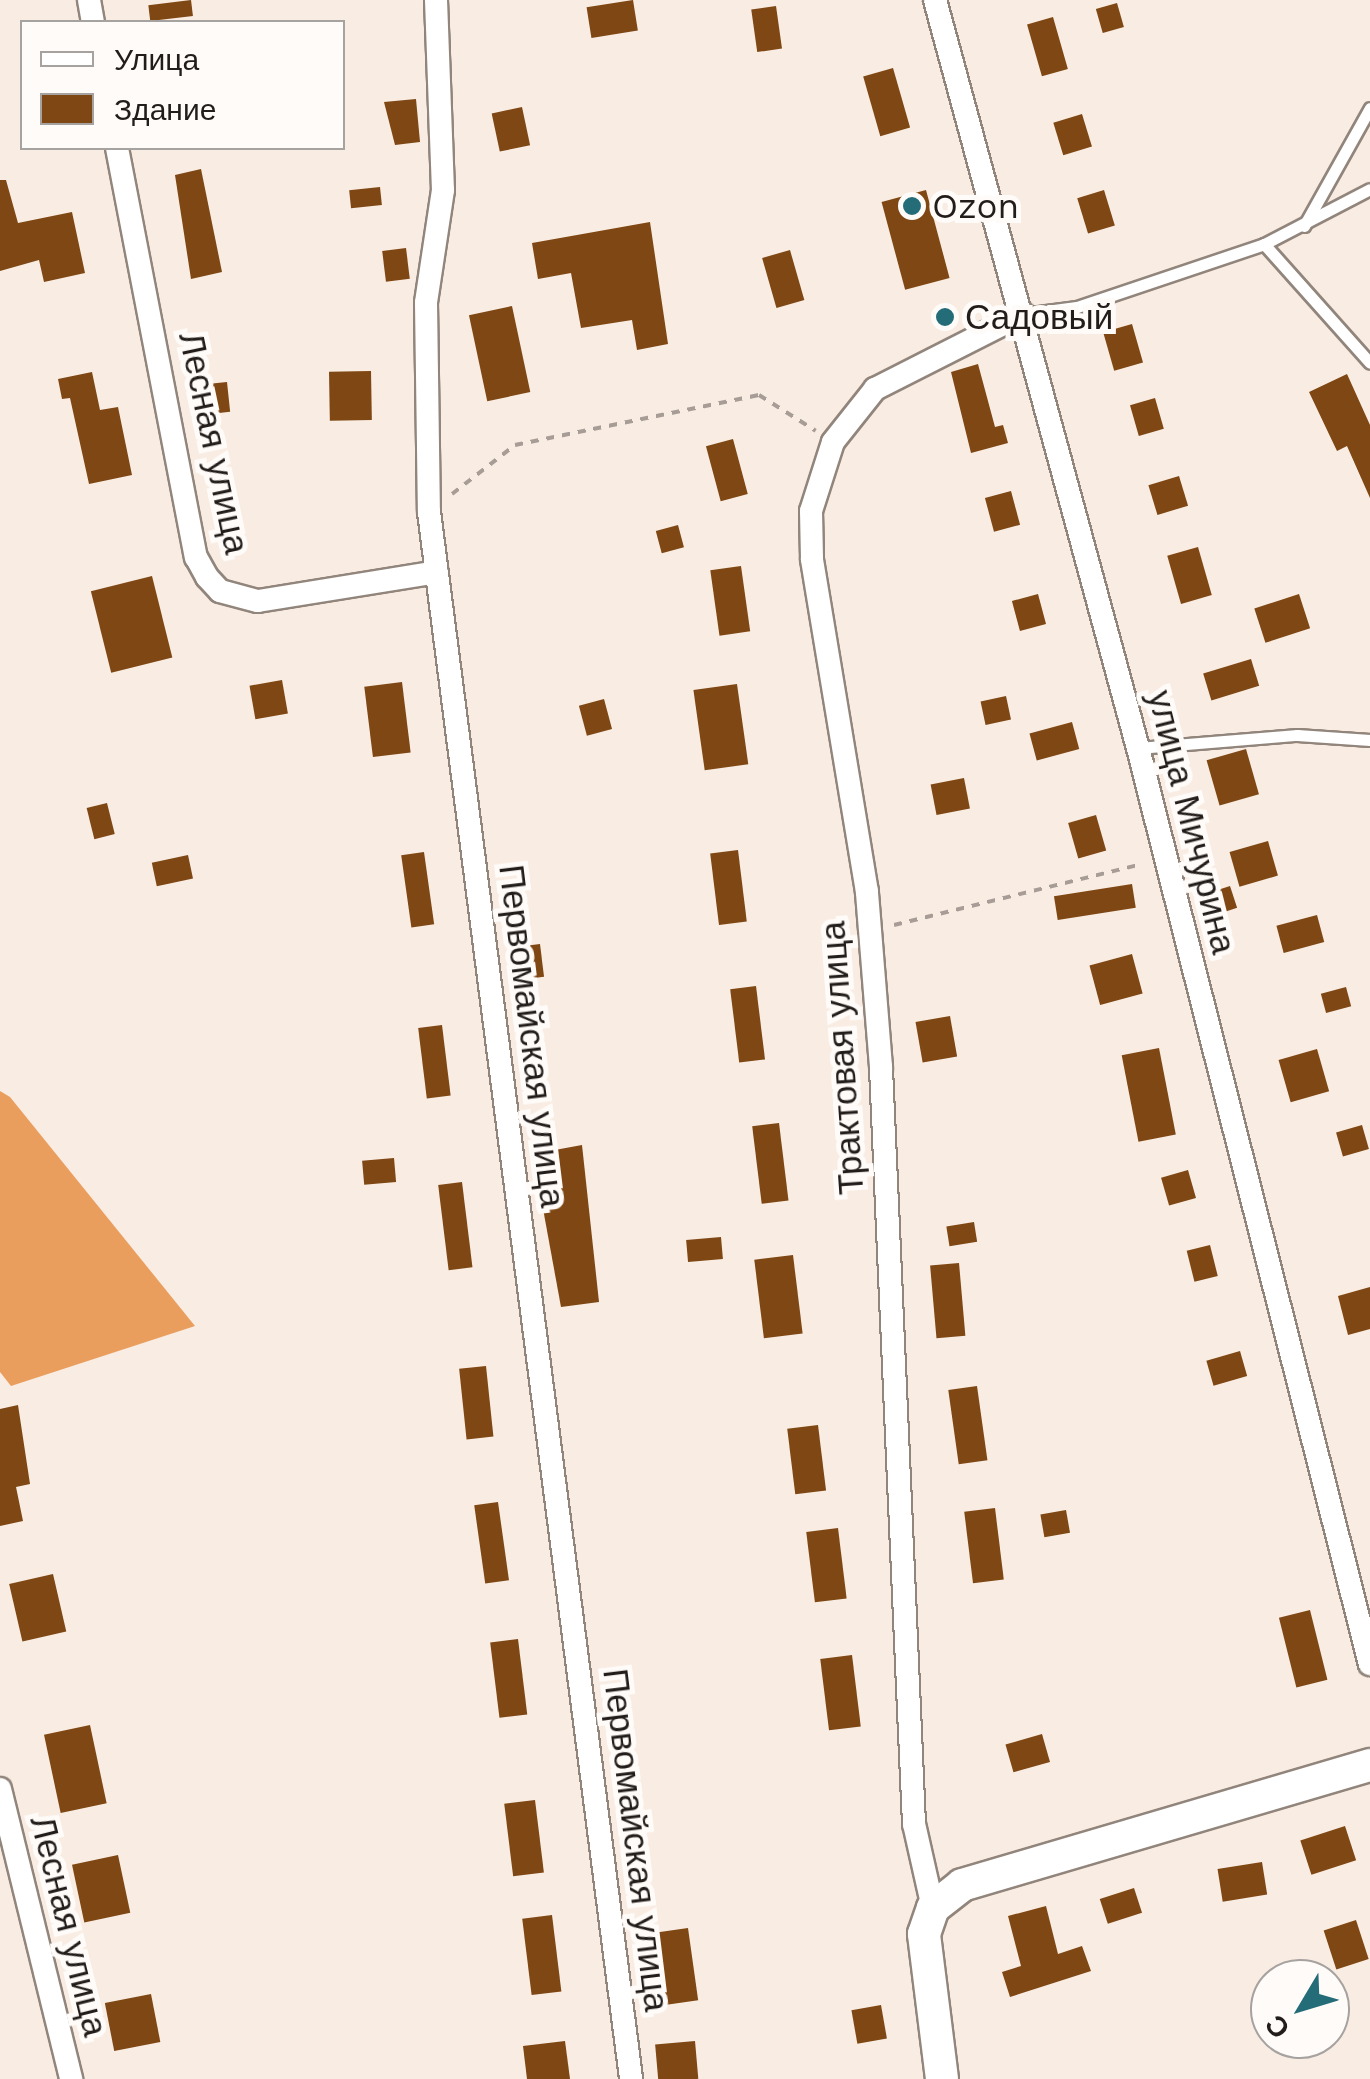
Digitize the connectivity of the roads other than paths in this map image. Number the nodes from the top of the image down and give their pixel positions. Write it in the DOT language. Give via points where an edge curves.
graph roads {
  1 [pos="436,0"];
  2 [pos="935,0"];
  3 [pos="1370,108"];
  4 [pos="118,150"];
  5 [pos="1370,189"];
  6 [pos="1302,230"];
  7 [pos="1264,244"];
  8 [pos="1023,314"];
  9 [pos="1370,363"];
  10 [pos="438,572"];
  11 [pos="1370,740"];
  12 [pos="1138,748"];
  13 [pos="1370,1664"];
  14 [pos="1370,1766"];
  15 [pos="0,1789"];
  16 [pos="8,1856"];
  17 [pos="933,1908"];
  18 [pos="71,2079"];
  19 [pos="631,2079"];
  20 [pos="942,2079"];
  1 -- 10 [label="street, Первомайская улица" via="444,190 426,303 429,512"];
  2 -- 8 [label="street, улица Мичурина"];
  3 -- 6 [label="lane"];
  4 -- 10 [label="street, Лесная улица" via="196,557 207,577 220,591 258,601"];
  5 -- 6 [label="lane"];
  6 -- 7 [label="lane"];
  7 -- 8 [label="lane" via="1076,307"];
  7 -- 9 [label="lane"];
  8 -- 12 [label="street, улица Мичурина"];
  8 -- 17 [label="street, Трактовая улица" via="875,389 833,442 812,511 812,559 870,930 914,1824"];
  10 -- 19 [label="street, Первомайская улица"];
  11 -- 12 [label="lane" via="1297,735"];
  12 -- 13 [label="street, улица Мичурина"];
  14 -- 17 [label="street" via="996,1873 962,1886"];
  15 -- 16 [label="street, Лесная улица"];
  16 -- 18 [label="street, Лесная улица"];
  17 -- 20 [label="street" via="924,1934"];
}
